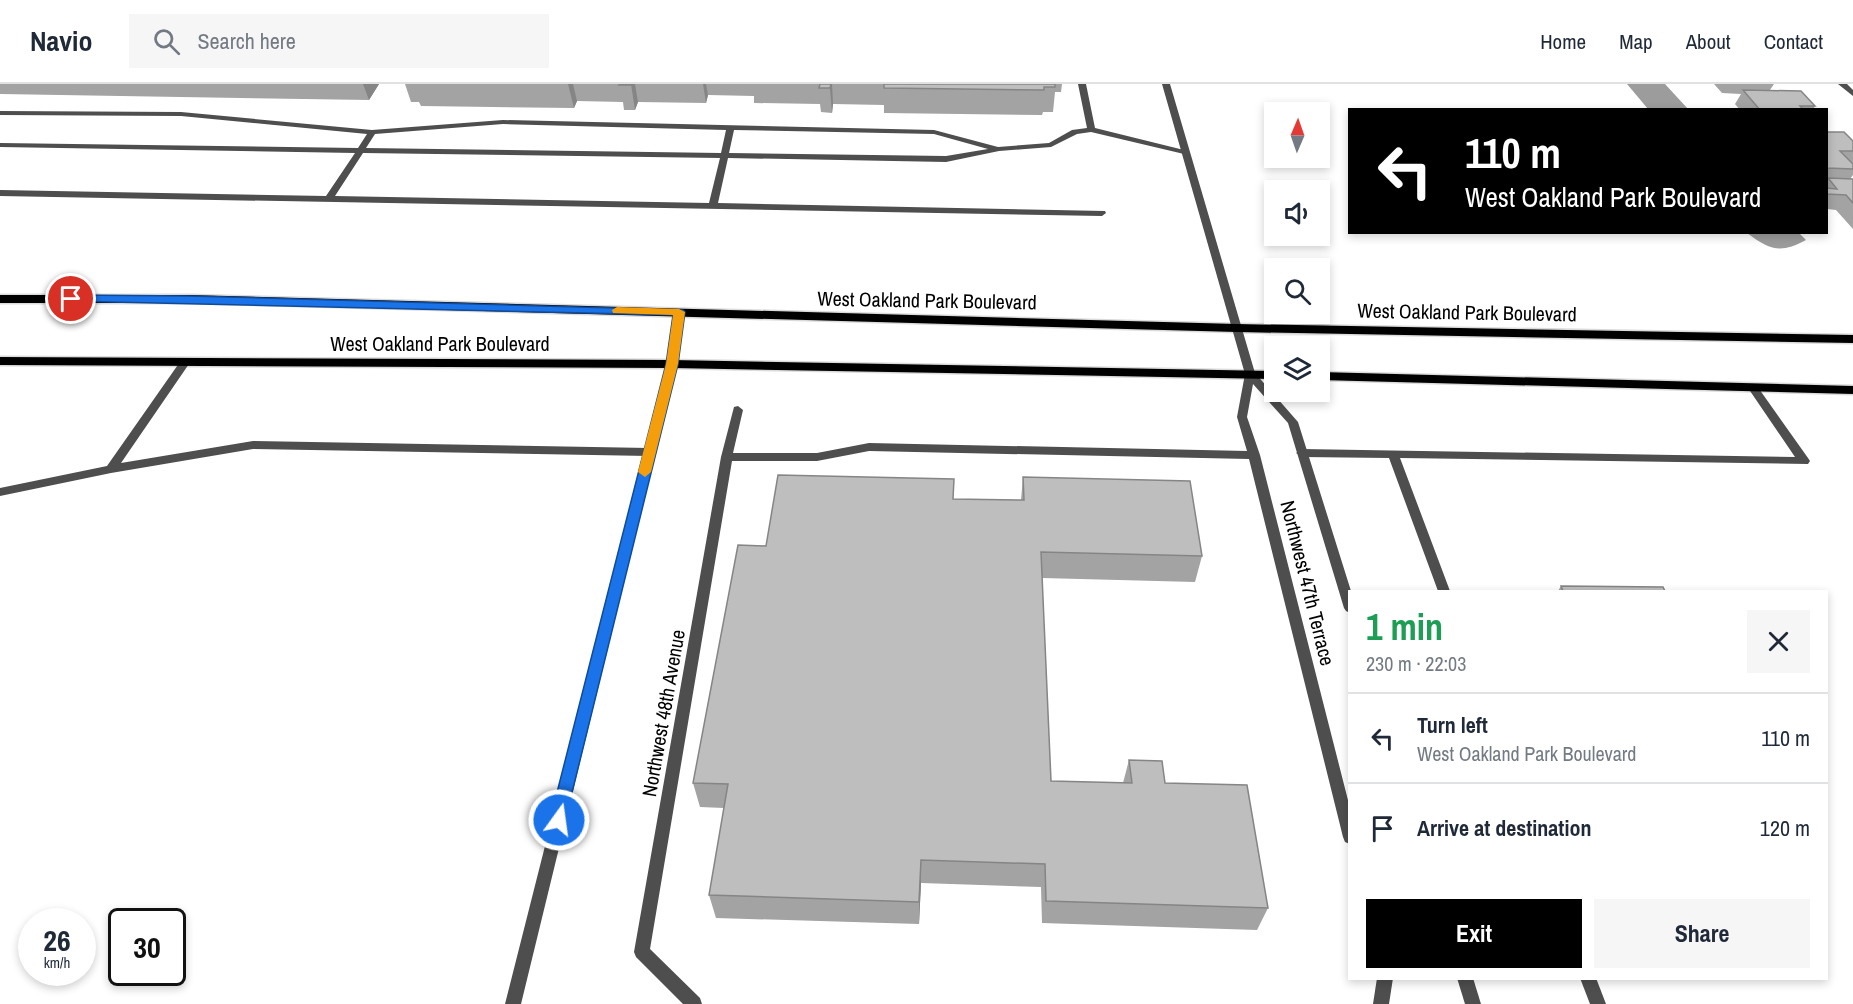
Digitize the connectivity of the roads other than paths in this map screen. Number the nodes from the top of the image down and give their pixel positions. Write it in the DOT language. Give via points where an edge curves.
graph roads {
  1 [pos="1082,84"];
  2 [pos="1166,84"];
  3 [pos="1842,84"];
  4 [pos="1853,94"];
  5 [pos="0,113"];
  6 [pos="731,127"];
  7 [pos="1091,130"];
  8 [pos="372,132"];
  9 [pos="0,145"];
  10 [pos="999,149"];
  11 [pos="360,150"];
  12 [pos="1184,150"];
  13 [pos="725,156"];
  14 [pos="0,193"];
  15 [pos="329,199"];
  16 [pos="712,206"];
  17 [pos="1102,213"];
  18 [pos="0,298"];
  19 [pos="679,312"];
  20 [pos="1237,328"];
  21 [pos="1853,339"];
  22 [pos="0,361"];
  23 [pos="186,361"];
  24 [pos="672,364"];
  25 [pos="1250,374"];
  26 [pos="1264,375"];
  27 [pos="1330,376"];
  28 [pos="1752,388"];
  29 [pos="1853,390"];
  30 [pos="738,410"];
  31 [pos="650,452"];
  32 [pos="1302,453"];
  33 [pos="1393,454"];
  34 [pos="1254,455"];
  35 [pos="727,457"];
  36 [pos="111,469"];
  37 [pos="0,492"];
  38 [pos="1444,590"];
  39 [pos="1348,602"];
  40 [pos="1348,829"];
  41 [pos="1385,980"];
  42 [pos="1465,980"];
  43 [pos="1589,980"];
  44 [pos="513,1004"];
  45 [pos="694,1004"];
  46 [pos="1381,1004"];
  47 [pos="1473,1004"];
  48 [pos="1598,1004"];
  1 -- 7 [label="street"];
  2 -- 12 [label="street, Northwest 47th Terrace"];
  3 -- 4 [label="street"];
  5 -- 8 [label="street" via="181,114"];
  6 -- 8 [label="street" via="503,122"];
  6 -- 10 [label="street" via="934,132"];
  6 -- 13 [label="street"];
  7 -- 10 [label="street" via="1075,132 1052,145"];
  7 -- 12 [label="street"];
  8 -- 11 [label="street"];
  9 -- 11 [label="street"];
  10 -- 13 [label="street" via="946,159"];
  11 -- 13 [label="street"];
  11 -- 15 [label="street"];
  12 -- 20 [label="street, Northwest 47th Terrace"];
  13 -- 16 [label="street"];
  14 -- 15 [label="street"];
  15 -- 16 [label="street"];
  16 -- 17 [label="street"];
  18 -- 19 [label="main road, West Oakland Park Boulevard"];
  19 -- 20 [label="main road, West Oakland Park Boulevard"];
  19 -- 24 [label="street"];
  20 -- 21 [label="main road, West Oakland Park Boulevard"];
  20 -- 25 [label="street, Northwest 47th Terrace"];
  22 -- 23 [label="main road, West Oakland Park Boulevard"];
  23 -- 24 [label="main road, West Oakland Park Boulevard"];
  23 -- 36 [label="street"];
  24 -- 25 [label="main road, West Oakland Park Boulevard"];
  24 -- 31 [label="street"];
  25 -- 26 [label="main road, West Oakland Park Boulevard"];
  25 -- 32 [label="street, Northwest 47th Terrace" via="1293,422"];
  25 -- 34 [label="street, Northwest 47th Terrace" via="1242,417"];
  27 -- 28 [label="main road"];
  28 -- 29 [label="main road"];
  28 -- 33 [label="street" via="1804,461"];
  30 -- 35 [label="street, Northwest 48th Avenue"];
  31 -- 36 [label="street" via="253,445"];
  31 -- 44 [label="street"];
  32 -- 33 [label="street"];
  32 -- 39 [label="street, Northwest 47th Terrace"];
  33 -- 38 [label="street"];
  34 -- 35 [label="street" via="869,447 817,457"];
  34 -- 40 [label="street, Northwest 47th Terrace"];
  35 -- 45 [label="street, Northwest 48th Avenue" via="642,952"];
  36 -- 37 [label="street"];
  41 -- 46 [label="street"];
  42 -- 47 [label="street"];
  43 -- 48 [label="street"];
}
